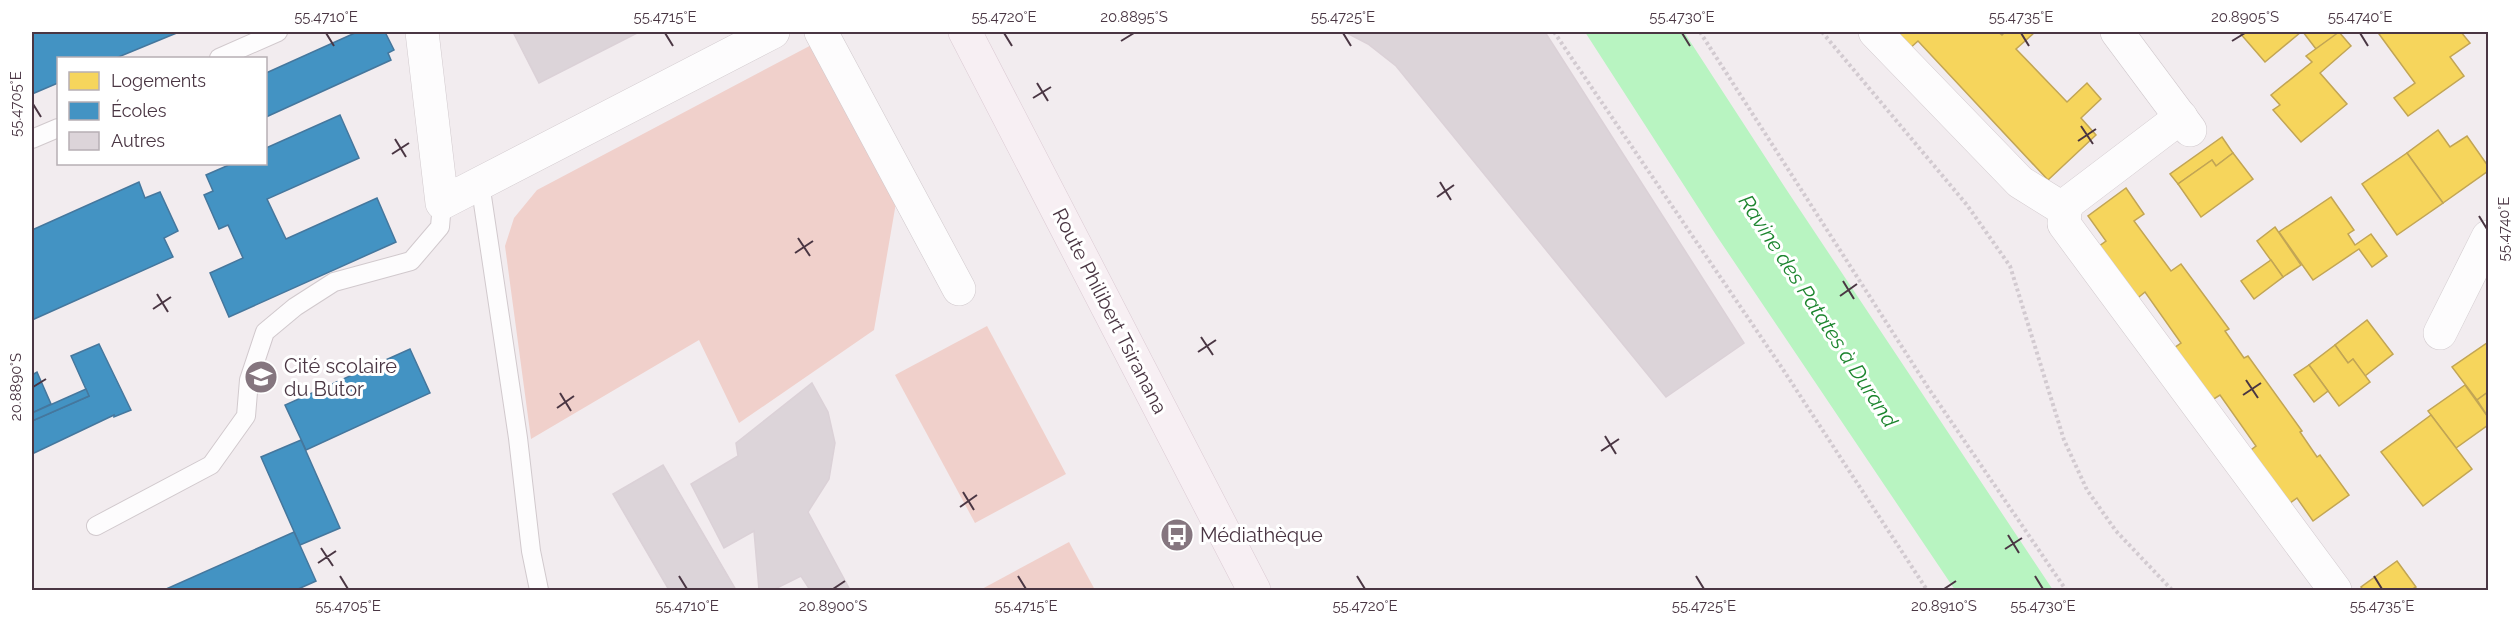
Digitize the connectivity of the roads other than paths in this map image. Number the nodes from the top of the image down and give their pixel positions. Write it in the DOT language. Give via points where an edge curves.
graph roads {
  1 [pos="278,32"];
  2 [pos="422,32"];
  3 [pos="773,32"];
  4 [pos="821,32"];
  5 [pos="965,32"];
  6 [pos="1875,32"];
  7 [pos="2117,32"];
  8 [pos="221,57"];
  9 [pos="57,128"];
  10 [pos="32,139"];
  11 [pos="480,183"];
  12 [pos="442,203"];
  13 [pos="2065,210"];
  14 [pos="2488,237"];
  15 [pos="959,289"];
  16 [pos="2440,333"];
  17 [pos="96,526"];
  18 [pos="539,591"];
  19 [pos="1254,591"];
  20 [pos="2335,591"];
  1 -- 8 [label="lane"];
  2 -- 12 [label="street"];
  3 -- 11 [label="street"];
  4 -- 15 [label="street"];
  5 -- 19 [label="main road, Route Philibert Tsiranana"];
  6 -- 13 [label="street" via="2020,182"];
  7 -- 13 [label="street" via="2186,124 2069,202"];
  9 -- 10 [label="lane"];
  11 -- 12 [label="street"];
  11 -- 18 [label="lane"];
  12 -- 17 [label="lane" via="440,227 411,261 334,282 294,307 265,332 249,380 246,416 211,465"];
  13 -- 20 [label="street" via="2064,224"];
  14 -- 16 [label="street"];
}
